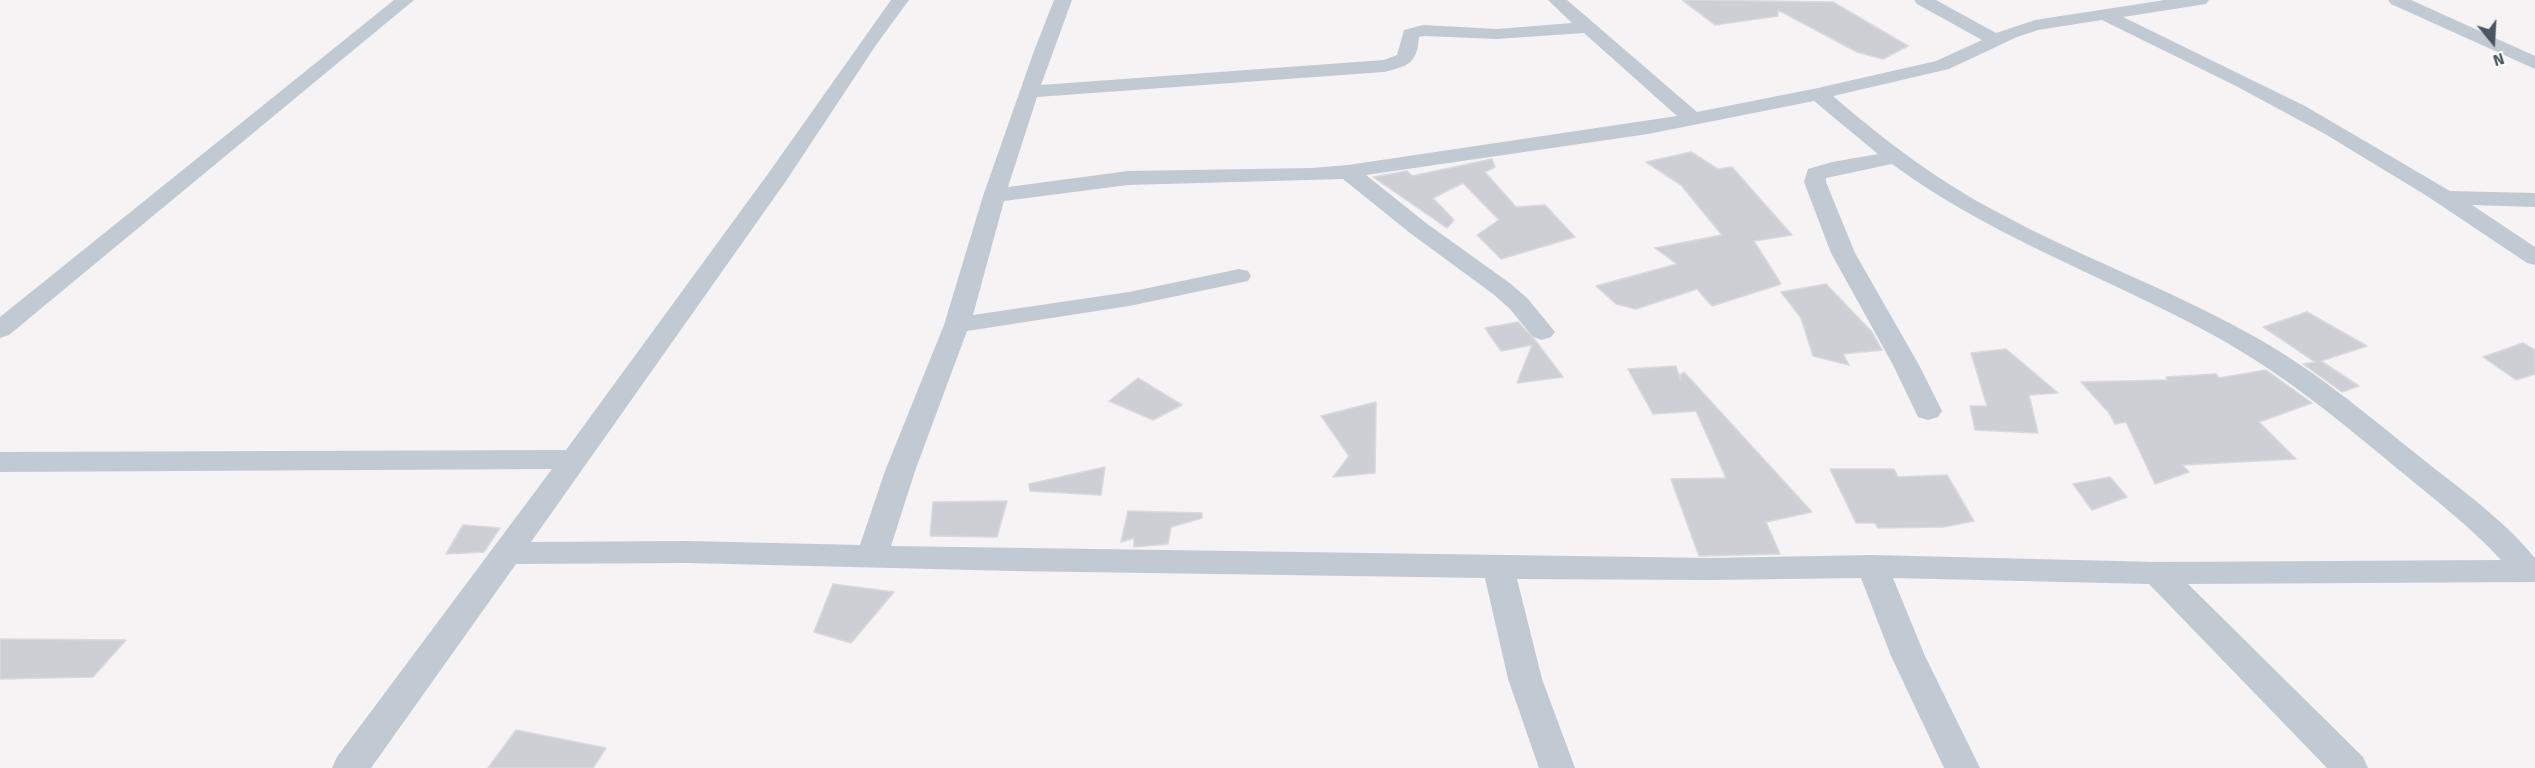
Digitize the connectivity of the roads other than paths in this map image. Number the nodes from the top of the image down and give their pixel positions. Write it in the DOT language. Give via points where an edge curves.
graph roads {
  1 [pos="405,0"];
  2 [pos="900,0"];
  3 [pos="1063,0"];
  4 [pos="1923,0"];
  5 [pos="2200,0"];
  6 [pos="2397,0"];
  7 [pos="1563,1"];
  8 [pos="2106,15"];
  9 [pos="1588,27"];
  10 [pos="1996,40"];
  11 [pos="2535,42"];
  12 [pos="2497,45"];
  13 [pos="2535,63"];
  14 [pos="1030,92"];
  15 [pos="1818,94"];
  16 [pos="1693,120"];
  17 [pos="1895,157"];
  18 [pos="1348,172"];
  19 [pos="994,196"];
  20 [pos="2448,198"];
  21 [pos="2535,200"];
  22 [pos="2535,258"];
  23 [pos="1239,276"];
  24 [pos="957,325"];
  25 [pos="0,330"];
  26 [pos="1542,332"];
  27 [pos="1928,411"];
  28 [pos="573,459"];
  29 [pos="0,462"];
  30 [pos="509,553"];
  31 [pos="872,557"];
  32 [pos="1872,566"];
  33 [pos="1498,567"];
  34 [pos="2530,570"];
  35 [pos="2157,573"];
  36 [pos="350,768"];
  37 [pos="1557,768"];
  38 [pos="1962,768"];
  39 [pos="2350,768"];
  1 -- 25 [label="street"];
  2 -- 28 [label="street"];
  3 -- 14 [label="street"];
  4 -- 10 [label="street"];
  5 -- 8 [label="street"];
  6 -- 12 [label="street"];
  7 -- 9 [label="street"];
  8 -- 10 [label="street" via="2035,25"];
  8 -- 20 [label="street" via="2320,123"];
  9 -- 14 [label="street" via="1497,34 1423,30 1410,33 1408,56 1401,63 1384,66"];
  9 -- 16 [label="street"];
  10 -- 15 [label="street" via="1942,65"];
  11 -- 12 [label="street"];
  12 -- 13 [label="street"];
  14 -- 19 [label="street"];
  15 -- 16 [label="street"];
  15 -- 17 [label="street"];
  16 -- 18 [label="street"];
  17 -- 27 [label="street" via="1832,168 1816,174 1815,182 1843,253"];
  17 -- 34 [label="street" via="2013,230 2156,297 2276,360 2311,383 2428,477"];
  18 -- 19 [label="street" via="1128,178"];
  18 -- 26 [label="street" via="1502,289"];
  19 -- 24 [label="street"];
  20 -- 21 [label="street"];
  20 -- 22 [label="street"];
  23 -- 24 [label="street" via="1129,299"];
  24 -- 31 [label="street" via="900,471"];
  28 -- 29 [label="street"];
  28 -- 30 [label="street"];
  30 -- 31 [label="street"];
  30 -- 36 [label="street"];
  31 -- 33 [label="street"];
  32 -- 33 [label="street"];
  32 -- 35 [label="street"];
  32 -- 38 [label="street" via="1908,656"];
  33 -- 37 [label="street" via="1525,679"];
  34 -- 35 [label="street"];
  35 -- 39 [label="street"];
}
